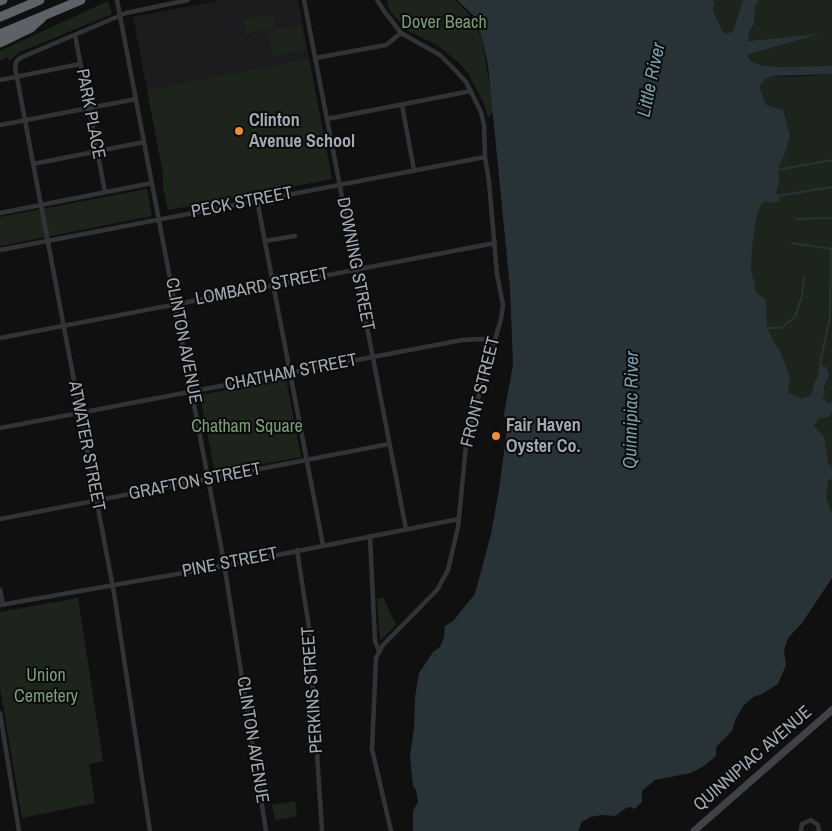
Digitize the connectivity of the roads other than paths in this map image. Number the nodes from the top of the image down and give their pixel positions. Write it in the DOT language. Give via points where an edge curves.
graph roads {
  1 [pos="40,0"];
  2 [pos="81,0"];
  3 [pos="118,0"];
  4 [pos="188,0"];
  5 [pos="304,0"];
  6 [pos="377,0"];
  7 [pos="44,15"];
  8 [pos="0,16"];
  9 [pos="120,16"];
  10 [pos="401,32"];
  11 [pos="0,34"];
  12 [pos="75,35"];
  13 [pos="0,43"];
  14 [pos="315,58"];
  15 [pos="80,64"];
  16 [pos="17,76"];
  17 [pos="0,80"];
  18 [pos="471,91"];
  19 [pos="136,99"];
  20 [pos="402,105"];
  21 [pos="89,108"];
  22 [pos="327,119"];
  23 [pos="25,120"];
  24 [pos="0,125"];
  25 [pos="144,142"];
  26 [pos="97,151"];
  27 [pos="485,157"];
  28 [pos="33,164"];
  29 [pos="414,170"];
  30 [pos="152,183"];
  31 [pos="338,184"];
  32 [pos="105,192"];
  33 [pos="257,200"];
  34 [pos="41,205"];
  35 [pos="0,213"];
  36 [pos="159,219"];
  37 [pos="295,236"];
  38 [pos="47,241"];
  39 [pos="265,241"];
  40 [pos="495,243"];
  41 [pos="0,250"];
  42 [pos="356,269"];
  43 [pos="273,285"];
  44 [pos="176,304"];
  45 [pos="64,326"];
  46 [pos="0,338"];
  47 [pos="494,343"];
  48 [pos="373,357"];
  49 [pos="290,373"];
  50 [pos="192,392"];
  51 [pos="80,413"];
  52 [pos="0,428"];
  53 [pos="389,444"];
  54 [pos="306,460"];
  55 [pos="209,479"];
  56 [pos="96,501"];
  57 [pos="0,519"];
  58 [pos="458,519"];
  59 [pos="406,529"];
  60 [pos="370,536"];
  61 [pos="323,545"];
  62 [pos="297,550"];
  63 [pos="224,565"];
  64 [pos="113,585"];
  65 [pos="0,590"];
  66 [pos="1,604"];
  67 [pos="379,650"];
  68 [pos="832,710"];
  69 [pos="0,712"];
  70 [pos="19,831"];
  71 [pos="150,831"];
  72 [pos="266,831"];
  73 [pos="322,831"];
  74 [pos="391,831"];
  75 [pos="694,831"];
  76 [pos="801,831"];
  77 [pos="819,831"];
  1 -- 8 [label="highway"];
  2 -- 7 [label="highway"];
  3 -- 9 [label="street, CLINTON AVENUE"];
  4 -- 9 [label="street" via="130,11"];
  5 -- 14 [label="street, DOWNING STREET"];
  6 -- 10 [label="street, FRONT STREET"];
  7 -- 11 [label="highway"];
  7 -- 13 [label="highway" via="31,28"];
  9 -- 12 [label="street"];
  9 -- 19 [label="street, CLINTON AVENUE"];
  10 -- 14 [label="street" via="386,45"];
  10 -- 18 [label="street, FRONT STREET" via="440,55"];
  12 -- 15 [label="street, PARK PLACE"];
  12 -- 16 [label="street, ATWATER STREET" via="20,58 16,62"];
  14 -- 22 [label="street, DOWNING STREET"];
  15 -- 16 [label="street"];
  15 -- 21 [label="street, PARK PLACE"];
  16 -- 17 [label="street"];
  16 -- 23 [label="street, ATWATER STREET"];
  18 -- 20 [label="street"];
  18 -- 27 [label="street, FRONT STREET" via="483,119"];
  19 -- 21 [label="street"];
  19 -- 25 [label="street, CLINTON AVENUE"];
  20 -- 22 [label="street"];
  20 -- 29 [label="street"];
  21 -- 23 [label="street"];
  21 -- 26 [label="street, PARK PLACE"];
  22 -- 31 [label="street, DOWNING STREET"];
  23 -- 24 [label="street"];
  23 -- 28 [label="street, ATWATER STREET"];
  25 -- 26 [label="street"];
  25 -- 30 [label="street, CLINTON AVENUE"];
  26 -- 28 [label="street"];
  26 -- 32 [label="street, PARK PLACE"];
  27 -- 29 [label="street, PECK STREET"];
  27 -- 40 [label="street, FRONT STREET"];
  28 -- 34 [label="street, ATWATER STREET"];
  29 -- 31 [label="street, PECK STREET"];
  30 -- 32 [label="street"];
  30 -- 36 [label="street, CLINTON AVENUE"];
  31 -- 33 [label="street, PECK STREET"];
  31 -- 42 [label="street, DOWNING STREET"];
  32 -- 34 [label="street"];
  33 -- 36 [label="street, PECK STREET"];
  33 -- 39 [label="street"];
  34 -- 35 [label="street"];
  34 -- 38 [label="street, ATWATER STREET"];
  36 -- 38 [label="street, PECK STREET"];
  36 -- 44 [label="street, CLINTON AVENUE"];
  37 -- 39 [label="street"];
  38 -- 41 [label="street, PECK STREET"];
  38 -- 45 [label="street, ATWATER STREET"];
  39 -- 43 [label="street"];
  40 -- 42 [label="street, LOMBARD STREET"];
  40 -- 47 [label="street, FRONT STREET" via="503,305"];
  42 -- 43 [label="street, LOMBARD STREET"];
  42 -- 48 [label="street, DOWNING STREET"];
  43 -- 44 [label="street, LOMBARD STREET"];
  43 -- 49 [label="street"];
  44 -- 45 [label="street, LOMBARD STREET"];
  44 -- 50 [label="street, CLINTON AVENUE"];
  45 -- 46 [label="street, LOMBARD STREET"];
  45 -- 51 [label="street, ATWATER STREET"];
  47 -- 48 [label="street, CHATHAM STREET" via="462,340"];
  47 -- 58 [label="street, FRONT STREET" via="467,436"];
  48 -- 49 [label="street, CHATHAM STREET"];
  48 -- 53 [label="street, DOWNING STREET"];
  49 -- 50 [label="street, CHATHAM STREET"];
  49 -- 54 [label="street"];
  50 -- 51 [label="street, CHATHAM STREET"];
  50 -- 55 [label="street, CLINTON AVENUE"];
  51 -- 52 [label="street, CHATHAM STREET"];
  51 -- 56 [label="street, ATWATER STREET"];
  53 -- 54 [label="street, GRAFTON STREET"];
  53 -- 59 [label="street, DOWNING STREET"];
  54 -- 55 [label="street, GRAFTON STREET"];
  54 -- 61 [label="street"];
  55 -- 56 [label="street, GRAFTON STREET"];
  55 -- 63 [label="street, CLINTON AVENUE"];
  56 -- 57 [label="street, GRAFTON STREET"];
  56 -- 64 [label="street, ATWATER STREET"];
  58 -- 59 [label="street, PINE STREET"];
  58 -- 67 [label="street, FRONT STREET" via="450,565 441,585"];
  59 -- 60 [label="street, PINE STREET"];
  60 -- 61 [label="street, PINE STREET"];
  60 -- 67 [label="street" via="375,641"];
  61 -- 62 [label="street, PINE STREET"];
  62 -- 63 [label="street, PINE STREET"];
  62 -- 73 [label="street, PERKINS STREET" via="309,628"];
  63 -- 64 [label="street, PINE STREET"];
  63 -- 72 [label="street, CLINTON AVENUE"];
  64 -- 66 [label="street, PINE STREET"];
  64 -- 71 [label="street, ATWATER STREET"];
  65 -- 66 [label="street"];
  67 -- 74 [label="street" via="375,666 372,749"];
  68 -- 75 [label="main road, QUINNIPIAC AVENUE"];
  69 -- 70 [label="street"];
  76 -- 77 [label="street" via="802,824 811,820 818,825"];
}
